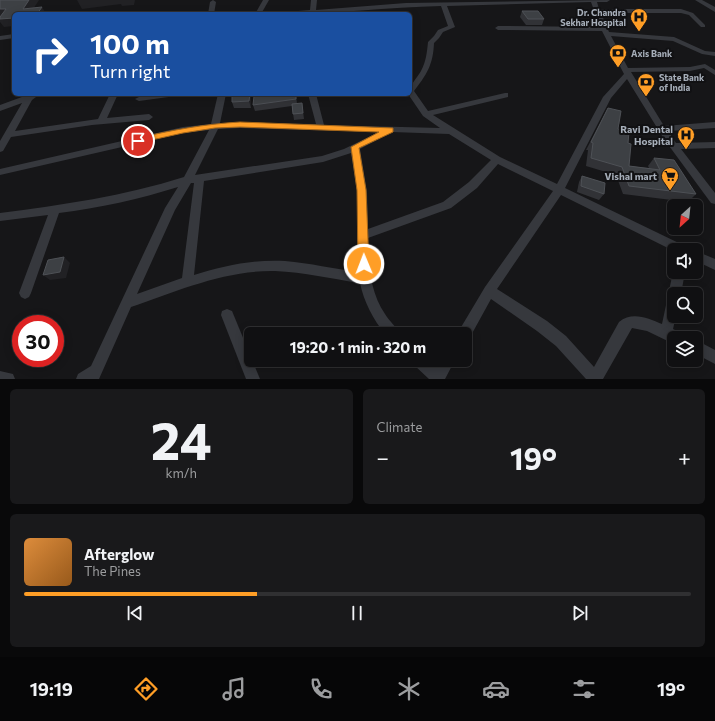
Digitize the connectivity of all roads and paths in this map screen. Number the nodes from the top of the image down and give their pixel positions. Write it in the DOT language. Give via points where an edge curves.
graph roads {
  1 [pos="266,0"];
  2 [pos="314,0"];
  3 [pos="593,0"];
  4 [pos="607,0"];
  5 [pos="698,0"];
  6 [pos="531,1"];
  7 [pos="213,2"];
  8 [pos="406,2"];
  9 [pos="443,4"];
  10 [pos="715,10"];
  11 [pos="597,11"];
  12 [pos="211,12"];
  13 [pos="259,12"];
  14 [pos="313,12"];
  15 [pos="321,12"];
  16 [pos="703,26"];
  17 [pos="498,28"];
  18 [pos="606,31"];
  19 [pos="12,36"];
  20 [pos="0,38"];
  21 [pos="715,54"];
  22 [pos="627,72"];
  23 [pos="715,73"];
  24 [pos="412,88"];
  25 [pos="412,94"];
  26 [pos="505,95"];
  27 [pos="33,96"];
  28 [pos="113,96"];
  29 [pos="161,96"];
  30 [pos="222,96"];
  31 [pos="313,96"];
  32 [pos="139,99"];
  33 [pos="0,108"];
  34 [pos="426,114"];
  35 [pos="149,117"];
  36 [pos="101,122"];
  37 [pos="715,125"];
  38 [pos="215,126"];
  39 [pos="321,128"];
  40 [pos="662,129"];
  41 [pos="390,130"];
  42 [pos="451,131"];
  43 [pos="8,135"];
  44 [pos="715,145"];
  45 [pos="675,146"];
  46 [pos="355,147"];
  47 [pos="0,149"];
  48 [pos="497,159"];
  49 [pos="0,172"];
  50 [pos="193,179"];
  51 [pos="559,189"];
  52 [pos="714,195"];
  53 [pos="55,210"];
  54 [pos="0,217"];
  55 [pos="363,235"];
  56 [pos="669,243"];
  57 [pos="703,259"];
  58 [pos="715,265"];
  59 [pos="364,278"];
  60 [pos="187,283"];
  61 [pos="490,291"];
  62 [pos="25,293"];
  63 [pos="127,303"];
  64 [pos="227,315"];
  65 [pos="388,327"];
  66 [pos="468,327"];
  67 [pos="667,333"];
  68 [pos="703,351"];
  69 [pos="715,357"];
  70 [pos="426,367"];
  71 [pos="444,367"];
  72 [pos="94,374"];
  73 [pos="0,378"];
  74 [pos="437,378"];
  75 [pos="8,379"];
  76 [pos="83,379"];
  77 [pos="253,379"];
  78 [pos="595,379"];
  1 -- 13 [label="street"];
  2 -- 14 [label="street"];
  3 -- 4 [label="street"];
  3 -- 6 [label="street"];
  3 -- 11 [label="street"];
  5 -- 10 [label="street"];
  6 -- 9 [label="street"];
  7 -- 12 [label="street"];
  8 -- 9 [label="street"];
  8 -- 15 [label="street"];
  9 -- 24 [label="street" via="452,27 440,31 431,42 430,56 424,71"];
  11 -- 16 [label="street" via="680,12 691,14"];
  11 -- 18 [label="street"];
  17 -- 18 [label="street"];
  18 -- 21 [label="street" via="674,39"];
  18 -- 22 [label="street"];
  19 -- 20 [label="street"];
  22 -- 23 [label="street" via="705,66"];
  22 -- 40 [label="street"];
  22 -- 51 [label="street" via="606,97"];
  25 -- 34 [label="street"];
  26 -- 34 [label="street"];
  27 -- 33 [label="street"];
  27 -- 43 [label="street"];
  28 -- 36 [label="street"];
  29 -- 32 [label="street"];
  30 -- 38 [label="street"];
  31 -- 39 [label="street"];
  34 -- 42 [label="street"];
  35 -- 36 [label="street"];
  36 -- 43 [label="street"];
  37 -- 40 [label="street"];
  38 -- 39 [label="street"];
  38 -- 49 [label="street" via="183,130"];
  38 -- 50 [label="street"];
  39 -- 41 [label="street"];
  40 -- 45 [label="street"];
  41 -- 42 [label="street"];
  41 -- 46 [label="street"];
  42 -- 48 [label="street"];
  43 -- 47 [label="street"];
  44 -- 45 [label="street"];
  45 -- 52 [label="street"];
  46 -- 50 [label="street" via="323,158"];
  46 -- 55 [label="street" via="362,190"];
  48 -- 51 [label="street"];
  48 -- 55 [label="street" via="473,185 447,204"];
  50 -- 53 [label="street" via="152,191"];
  50 -- 60 [label="street"];
  50 -- 63 [label="street" via="170,208"];
  51 -- 56 [label="street"];
  51 -- 61 [label="street"];
  53 -- 54 [label="street"];
  53 -- 62 [label="street"];
  55 -- 59 [label="street"];
  57 -- 58 [label="street"];
  59 -- 60 [label="street" via="273,266 237,268"];
  59 -- 65 [label="street" via="373,307"];
  60 -- 63 [label="street"];
  61 -- 66 [label="street"];
  61 -- 78 [label="street" via="561,341"];
  63 -- 72 [label="street"];
  64 -- 77 [label="street"];
  67 -- 78 [label="street" via="638,322 629,322"];
  68 -- 69 [label="street"];
  70 -- 74 [label="street"];
  71 -- 74 [label="street"];
  72 -- 76 [label="street"];
  73 -- 75 [label="street"];
}
